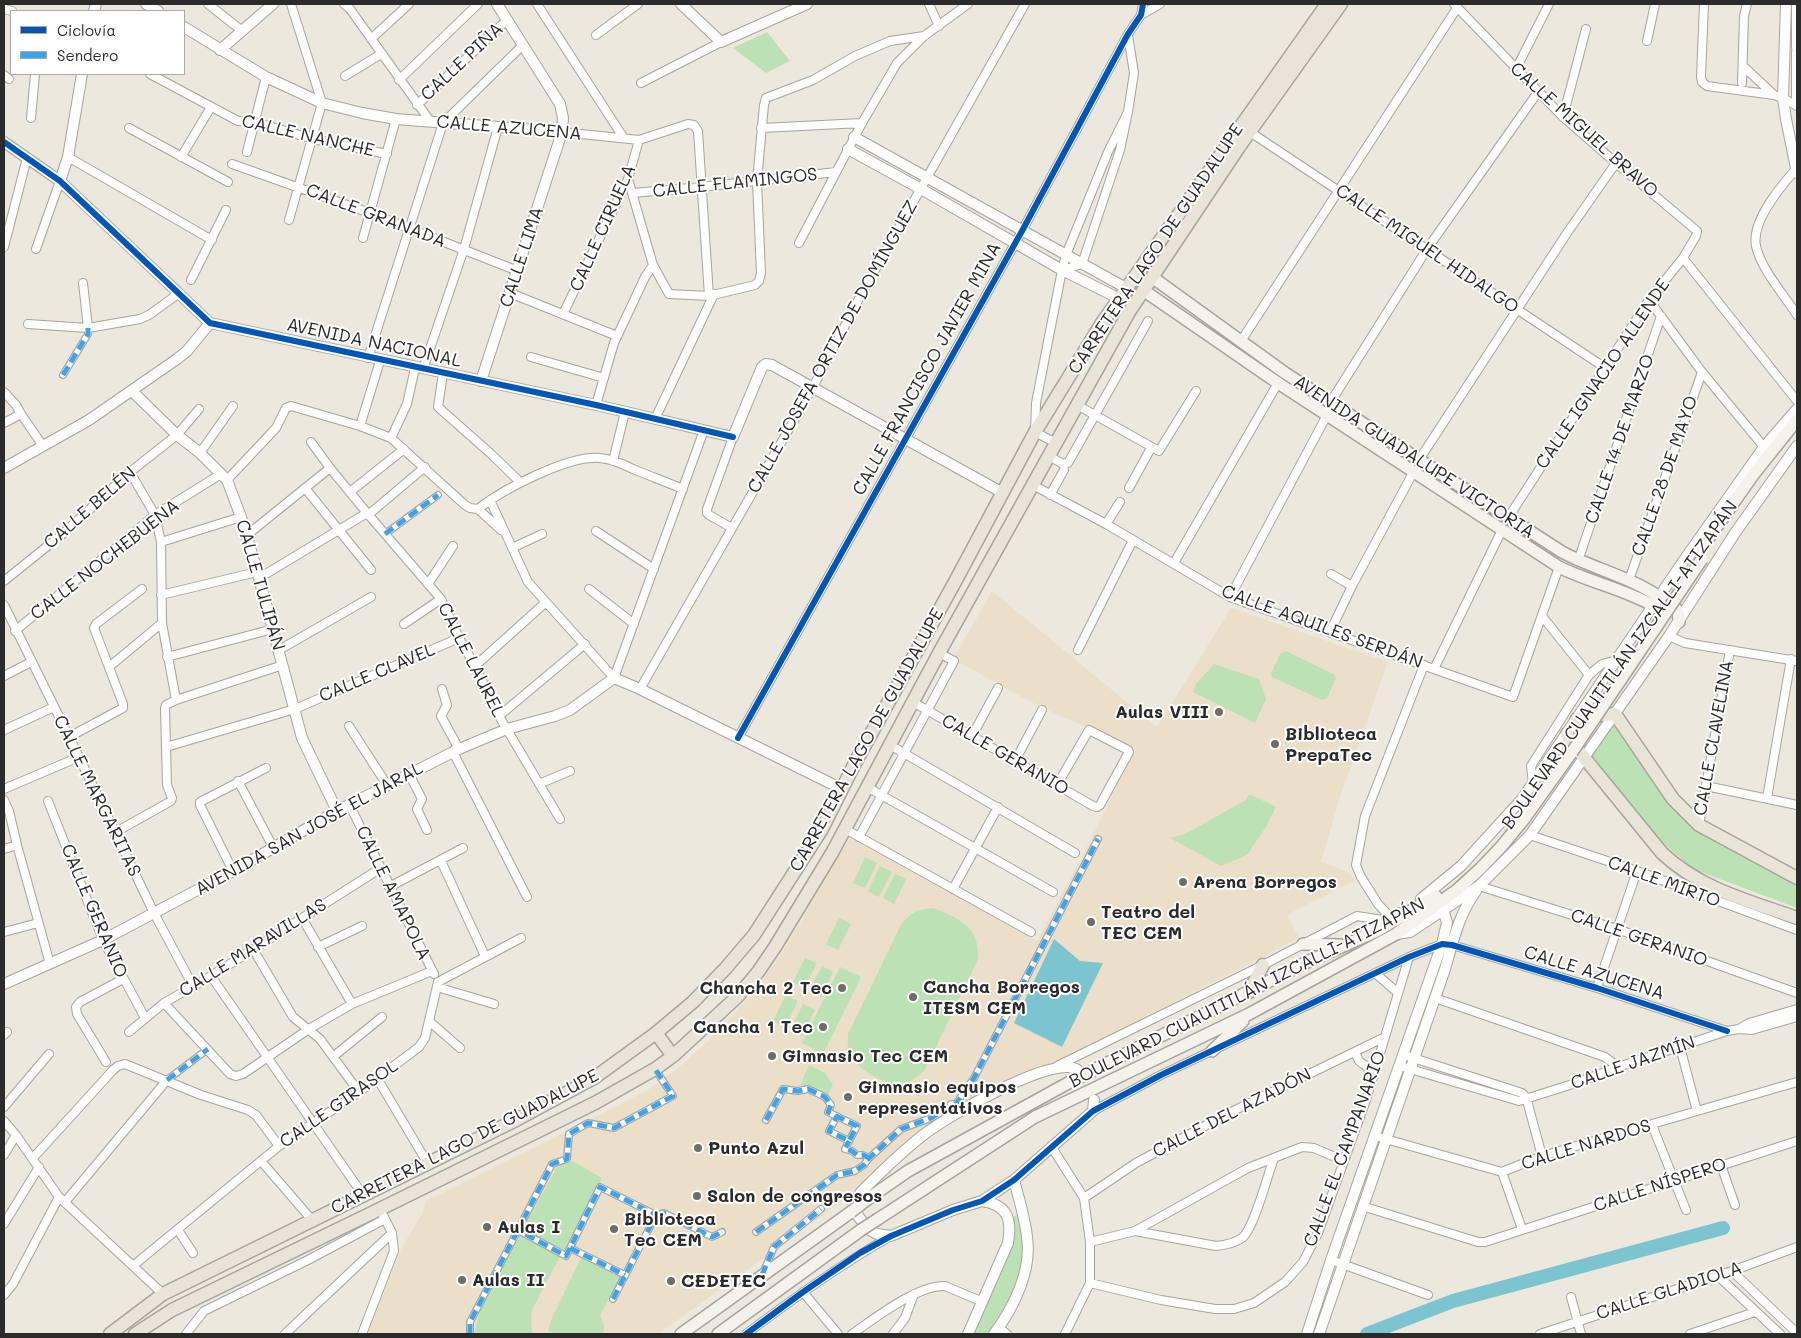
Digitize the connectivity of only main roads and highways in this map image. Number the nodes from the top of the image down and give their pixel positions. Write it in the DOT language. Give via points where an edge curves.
graph roads {
  1 [pos="1326,4"];
  2 [pos="1341,4"];
  3 [pos="1210,178"];
  4 [pos="1152,277"];
  5 [pos="1143,290"];
  6 [pos="1797,420"];
  7 [pos="1792,432"];
  8 [pos="1416,466"];
  9 [pos="1657,601"];
  10 [pos="1679,622"];
  11 [pos="1577,719"];
  12 [pos="1567,734"];
  13 [pos="856,761"];
  14 [pos="876,772"];
  15 [pos="1797,878"];
  16 [pos="1435,907"];
  17 [pos="1797,918"];
  18 [pos="1302,944"];
  19 [pos="1342,945"];
  20 [pos="1262,965"];
  21 [pos="1249,992"];
  22 [pos="1249,1014"];
  23 [pos="656,1033"];
  24 [pos="1212,1051"];
  25 [pos="672,1056"];
  26 [pos="986,1128"];
  27 [pos="991,1145"];
  28 [pos="343,1206"];
  29 [pos="352,1222"];
  30 [pos="110,1334"];
  31 [pos="135,1334"];
  32 [pos="681,1334"];
  33 [pos="718,1334"];
  1 -- 3 [label="main road, CARRETERA LAGO DE GUADALUPE"];
  2 -- 3 [label="main road, CARRETERA LAGO DE GUADALUPE" via="1250,132"];
  3 -- 4 [label="main road, CARRETERA LAGO DE GUADALUPE"];
  3 -- 13 [label="main road, CARRETERA LAGO DE GUADALUPE" via="1118,298 1035,432"];
  4 -- 5 [label="main road, CARRETERA LAGO DE GUADALUPE"];
  4 -- 8 [label="main road, AVENIDA GUADALUPE VICTORIA"];
  5 -- 8 [label="main road, AVENIDA GUADALUPE VICTORIA" via="1327,415"];
  5 -- 14 [label="main road, CARRETERA LAGO DE GUADALUPE" via="1032,485"];
  6 -- 7 [label="main road, BOULEVARD CUAUTITLÁN IZCALLI-ATIZAPÁN"];
  7 -- 16 [label="main road, BOULEVARD CUAUTITLÁN IZCALLI-ATIZAPÁN" via="1753,475 1567,748 1518,814"];
  8 -- 9 [label="main road, AVENIDA GUADALUPE VICTORIA" via="1578,561 1628,580"];
  8 -- 9 [label="main road, AVENIDA GUADALUPE VICTORIA" via="1558,567"];
  9 -- 10 [label="main road, AVENIDA GUADALUPE VICTORIA" via="1675,608"];
  11 -- 15 [label="main road" via="1615,714 1673,798 1699,826"];
  12 -- 17 [label="main road" via="1662,854 1684,872 1715,890"];
  13 -- 14 [label="main road"];
  13 -- 23 [label="main road, CARRETERA LAGO DE GUADALUPE" via="822,829 754,934 693,1002"];
  14 -- 25 [label="main road, CARRETERA LAGO DE GUADALUPE" via="821,872 758,972 738,996"];
  16 -- 19 [label="main road, BOULEVARD CUAUTITLÁN IZCALLI-ATIZAPÁN"];
  16 -- 22 [label="main road, BOULEVARD CUAUTITLÁN IZCALLI-ATIZAPÁN" via="1396,934"];
  18 -- 19 [label="main road"];
  19 -- 21 [label="main road, BOULEVARD CUAUTITLÁN IZCALLI-ATIZAPÁN"];
  20 -- 21 [label="main road"];
  21 -- 26 [label="main road, BOULEVARD CUAUTITLÁN IZCALLI-ATIZAPÁN"];
  22 -- 24 [label="main road"];
  22 -- 27 [label="main road, BOULEVARD CUAUTITLÁN IZCALLI-ATIZAPÁN" via="1035,1117"];
  23 -- 25 [label="main road"];
  23 -- 28 [label="main road, CARRETERA LAGO DE GUADALUPE" via="594,1078"];
  25 -- 29 [label="main road, CARRETERA LAGO DE GUADALUPE" via="595,1103 383,1214"];
  26 -- 27 [label="main road" via="980,1137"];
  26 -- 32 [label="main road, BOULEVARD CUAUTITLÁN IZCALLI-ATIZAPÁN, bridge" via="908,1171"];
  27 -- 33 [label="main road, BOULEVARD CUAUTITLÁN IZCALLI-ATIZAPÁN, bridge" via="861,1230"];
  28 -- 29 [label="main road"];
  28 -- 30 [label="main road, CARRETERA LAGO DE GUADALUPE" via="163,1294"];
  29 -- 31 [label="main road, CARRETERA LAGO DE GUADALUPE" via="172,1310"];
}
